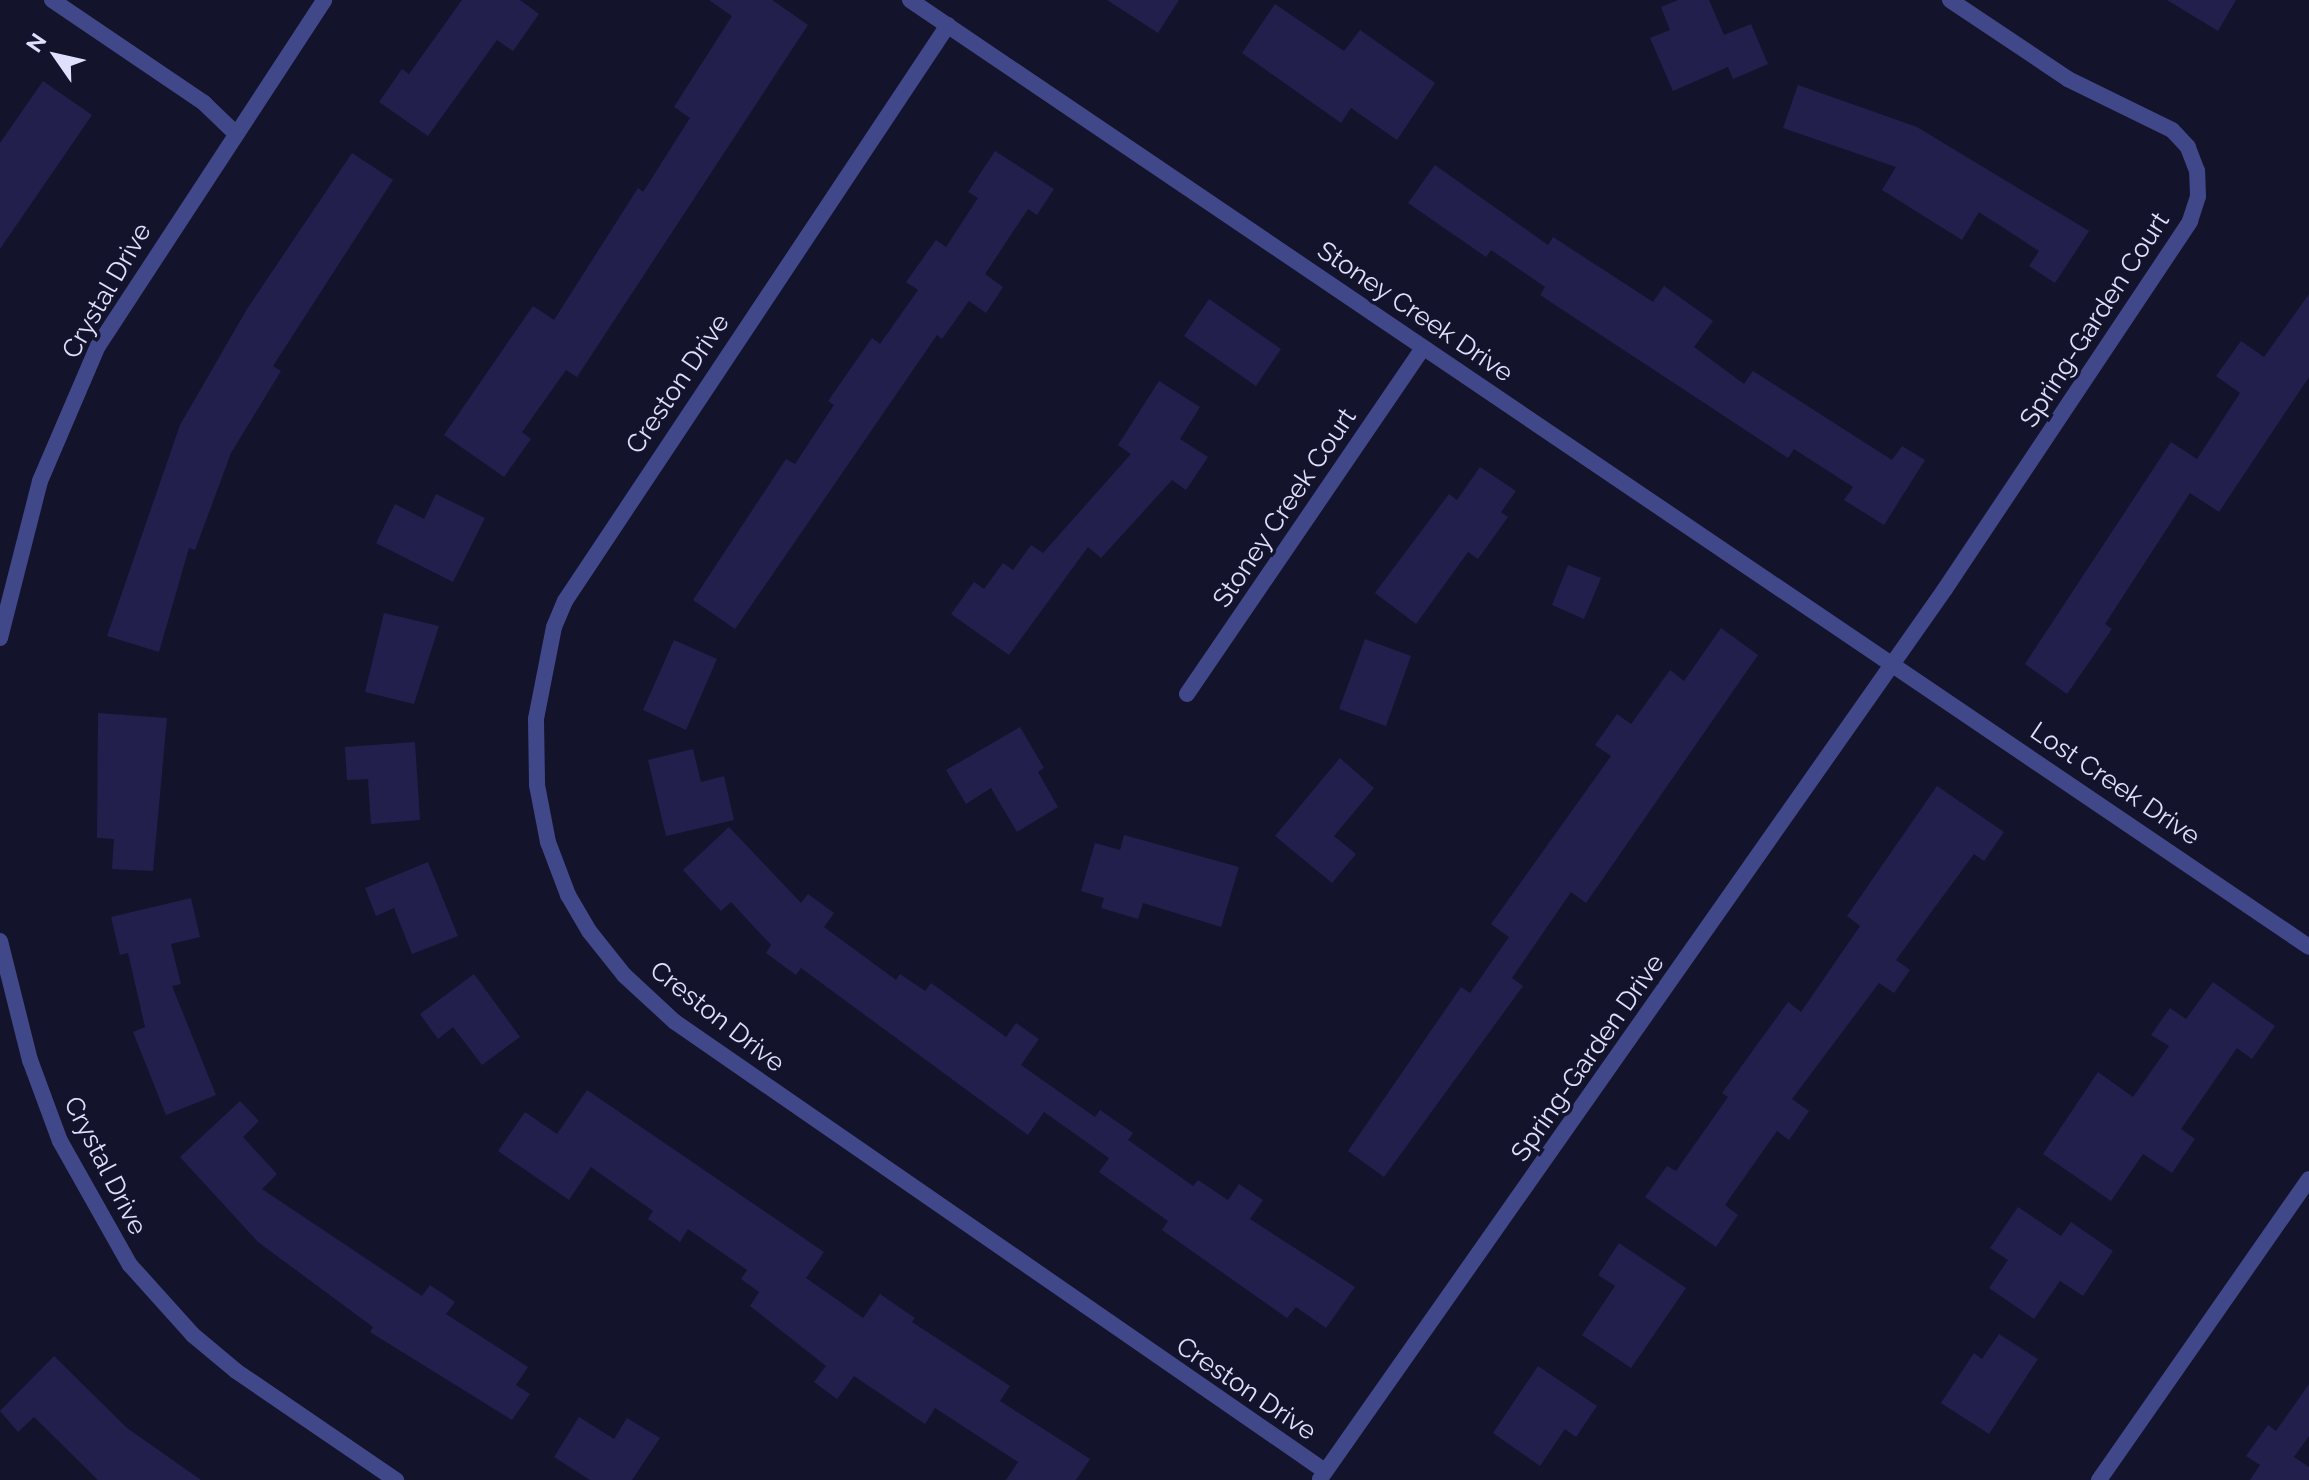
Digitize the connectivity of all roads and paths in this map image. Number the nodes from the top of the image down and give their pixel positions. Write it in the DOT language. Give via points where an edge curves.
graph roads {
  1 [pos="52,0"];
  2 [pos="324,0"];
  3 [pos="910,0"];
  4 [pos="1950,0"];
  5 [pos="948,25"];
  6 [pos="233,131"];
  7 [pos="1423,348"];
  8 [pos="0,638"];
  9 [pos="1894,662"];
  10 [pos="1187,694"];
  11 [pos="0,941"];
  12 [pos="2309,947"];
  13 [pos="2309,1179"];
  14 [pos="1322,1476"];
  15 [pos="396,1480"];
  16 [pos="2099,1480"];
  1 -- 6 [label="street" via="204,103"];
  2 -- 6 [label="street, Crystal Drive"];
  3 -- 5 [label="street, Stoney Creek Drive"];
  4 -- 9 [label="street, Spring-Garden Court" via="2068,79 2172,130 2188,147 2198,196 2190,221"];
  5 -- 7 [label="street, Stoney Creek Drive"];
  5 -- 14 [label="street, Creston Drive" via="565,601 554,627 536,719 537,785 548,842 568,895 589,931 624,975 675,1022"];
  6 -- 8 [label="street, Crystal Drive" via="98,346 40,481"];
  7 -- 9 [label="street, Stoney Creek Drive"];
  7 -- 10 [label="street, Stoney Creek Court"];
  9 -- 12 [label="street, Lost Creek Drive"];
  9 -- 14 [label="street, Spring-Garden Drive"];
  11 -- 15 [label="street, Crystal Drive" via="30,1060 60,1141 130,1265 225,1362"];
  13 -- 16 [label="street"];
}
